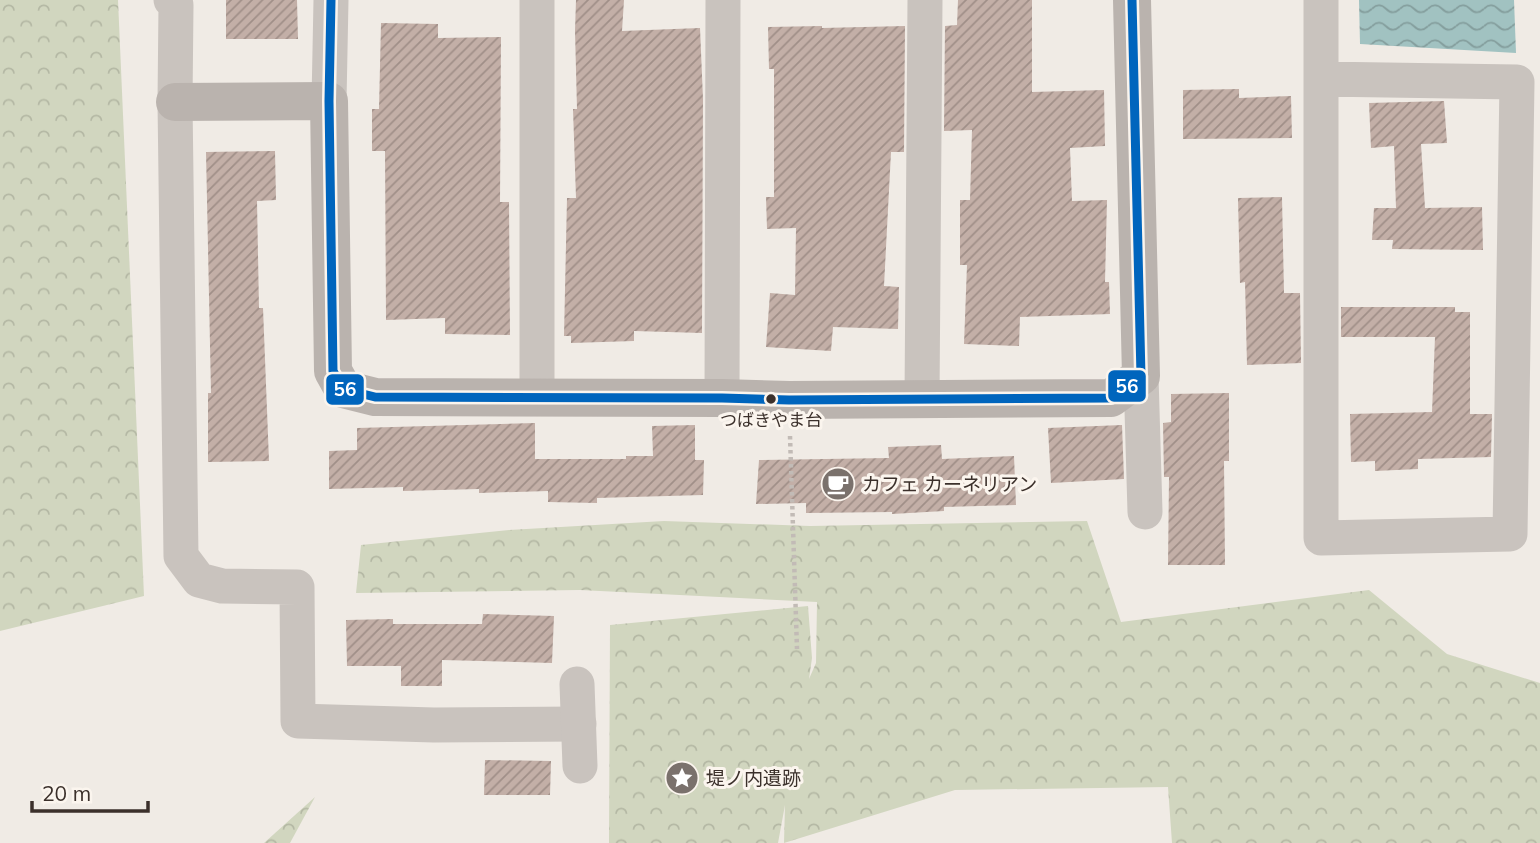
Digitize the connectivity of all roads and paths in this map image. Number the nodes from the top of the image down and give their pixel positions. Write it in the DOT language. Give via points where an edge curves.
graph roads {
  1 [pos="170,0"];
  2 [pos="331,0"];
  3 [pos="537,0"];
  4 [pos="723,0"];
  5 [pos="925,0"];
  6 [pos="1132,0"];
  7 [pos="1321,0"];
  8 [pos="1321,79"];
  9 [pos="175,102"];
  10 [pos="329,102"];
  11 [pos="1141,376"];
  12 [pos="537,397"];
  13 [pos="722,398"];
  14 [pos="922,399"];
  15 [pos="789,400"];
  16 [pos="1145,512"];
  17 [pos="797,649"];
  18 [pos="577,684"];
  19 [pos="579,724"];
  20 [pos="580,766"];
  1 -- 9 [label="street" via="176,5"];
  2 -- 10 [label="street"];
  3 -- 12 [label="street"];
  4 -- 13 [label="street"];
  5 -- 14 [label="street"];
  6 -- 11 [label="street"];
  7 -- 8 [label="street"];
  8 -- 8 [label="street" via="1321,538 1510,534 1517,82"];
  9 -- 10 [label="street"];
  9 -- 19 [label="street" via="181,555 199,580 222,586 296,587 298,721"];
  10 -- 12 [label="street" via="333,371 343,389 375,397"];
  11 -- 14 [label="street" via="1111,398"];
  11 -- 16 [label="street"];
  12 -- 13 [label="street"];
  13 -- 15 [label="street"];
  14 -- 15 [label="street"];
  15 -- 17 [label="path"];
  18 -- 19 [label="street"];
  19 -- 20 [label="street"];
}
